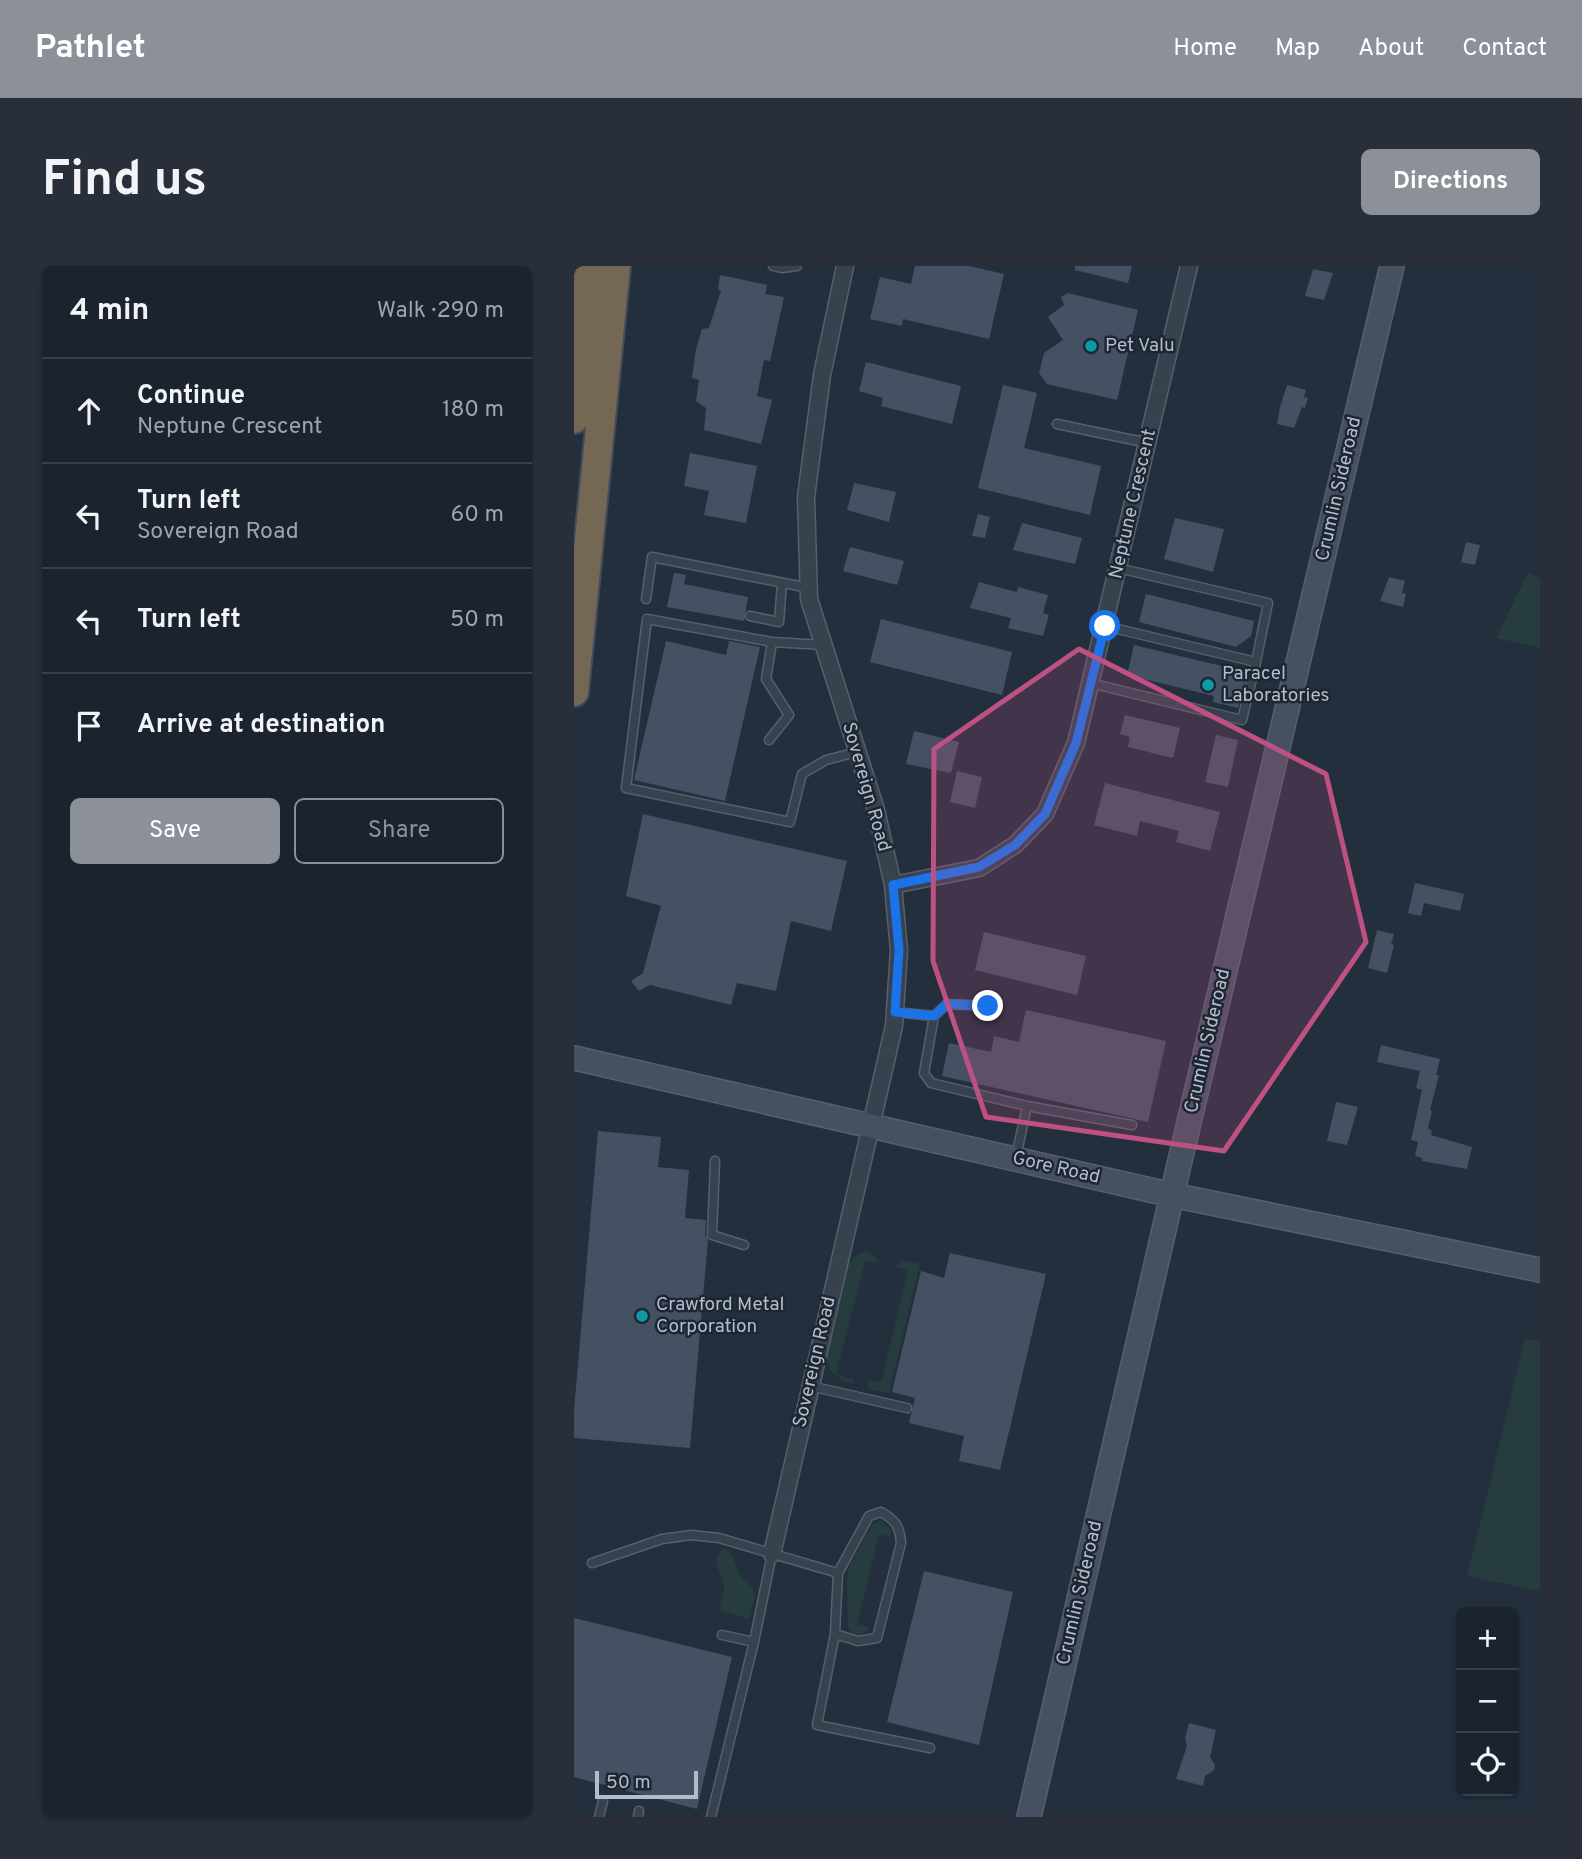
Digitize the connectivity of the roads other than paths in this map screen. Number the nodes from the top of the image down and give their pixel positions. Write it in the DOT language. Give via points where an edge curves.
graph roads {
  1 [pos="589,266"];
  2 [pos="616,266"];
  3 [pos="773,266"];
  4 [pos="797,266"];
  5 [pos="845,266"];
  6 [pos="1189,266"];
  7 [pos="1392,266"];
  8 [pos="574,419"];
  9 [pos="1057,424"];
  10 [pos="1148,443"];
  11 [pos="1118,568"];
  12 [pos="782,583"];
  13 [pos="809,588"];
  14 [pos="646,599"];
  15 [pos="750,616"];
  16 [pos="1105,626"];
  17 [pos="772,642"];
  18 [pos="824,645"];
  19 [pos="1256,662"];
  20 [pos="1090,683"];
  21 [pos="574,692"];
  22 [pos="769,740"];
  23 [pos="857,752"];
  24 [pos="893,885"];
  25 [pos="988,1006"];
  26 [pos="895,1012"];
  27 [pos="934,1016"];
  28 [pos="574,1058"];
  29 [pos="1027,1105"];
  30 [pos="1132,1125"];
  31 [pos="870,1126"];
  32 [pos="1016,1159"];
  33 [pos="715,1161"];
  34 [pos="1172,1195"];
  35 [pos="744,1245"];
  36 [pos="1540,1270"];
  37 [pos="810,1386"];
  38 [pos="907,1408"];
  39 [pos="772,1555"];
  40 [pos="592,1563"];
  41 [pos="838,1573"];
  42 [pos="835,1634"];
  43 [pos="722,1635"];
  44 [pos="754,1642"];
  45 [pos="930,1748"];
  46 [pos="603,1801"];
  47 [pos="599,1817"];
  48 [pos="711,1817"];
  49 [pos="1029,1817"];
  1 -- 8 [label="highway"];
  2 -- 21 [label="highway"];
  3 -- 4 [label="lane"];
  5 -- 13 [label="street, Sovereign Road" via="822,375 806,497"];
  6 -- 10 [label="street, Neptune Crescent"];
  7 -- 34 [label="street, Crumlin Sideroad"];
  9 -- 10 [label="lane"];
  10 -- 11 [label="street, Neptune Crescent"];
  11 -- 16 [label="street, Neptune Crescent"];
  11 -- 19 [label="lane" via="1268,603"];
  12 -- 13 [label="lane"];
  12 -- 14 [label="lane" via="652,557"];
  12 -- 15 [label="lane" via="779,622"];
  13 -- 18 [label="street, Sovereign Road"];
  16 -- 19 [label="lane"];
  16 -- 20 [label="street, Neptune Crescent"];
  17 -- 18 [label="lane"];
  17 -- 22 [label="lane" via="766,679 789,715"];
  17 -- 23 [label="lane" via="647,619 626,788 790,822 802,775 826,760"];
  18 -- 23 [label="street, Sovereign Road"];
  19 -- 20 [label="lane" via="1242,720"];
  20 -- 24 [label="street, Neptune Crescent" via="1076,743 1045,814 1015,845 979,867"];
  23 -- 24 [label="street, Sovereign Road"];
  24 -- 26 [label="street, Sovereign Road" via="899,950"];
  25 -- 27 [label="lane" via="947,1004"];
  26 -- 27 [label="lane"];
  26 -- 31 [label="street, Sovereign Road"];
  27 -- 29 [label="lane" via="924,1073 930,1083"];
  28 -- 31 [label="street, Gore Road"];
  29 -- 30 [label="lane"];
  29 -- 32 [label="lane"];
  31 -- 32 [label="street, Gore Road"];
  31 -- 37 [label="street, Sovereign Road"];
  32 -- 34 [label="street, Gore Road"];
  33 -- 35 [label="lane" via="712,1235"];
  34 -- 36 [label="street, Gore Road"];
  34 -- 49 [label="street, Crumlin Sideroad"];
  37 -- 38 [label="lane"];
  37 -- 39 [label="street, Sovereign Road"];
  39 -- 40 [label="lane" via="719,1538 691,1535 662,1539"];
  39 -- 41 [label="lane"];
  39 -- 44 [label="lane"];
  41 -- 42 [label="lane"];
  41 -- 42 [label="lane" via="870,1516 881,1512 894,1519 901,1530 901,1543 877,1638 858,1641"];
  42 -- 45 [label="lane" via="817,1724"];
  43 -- 44 [label="lane"];
  44 -- 48 [label="lane"];
  46 -- 47 [label="lane"];
}
